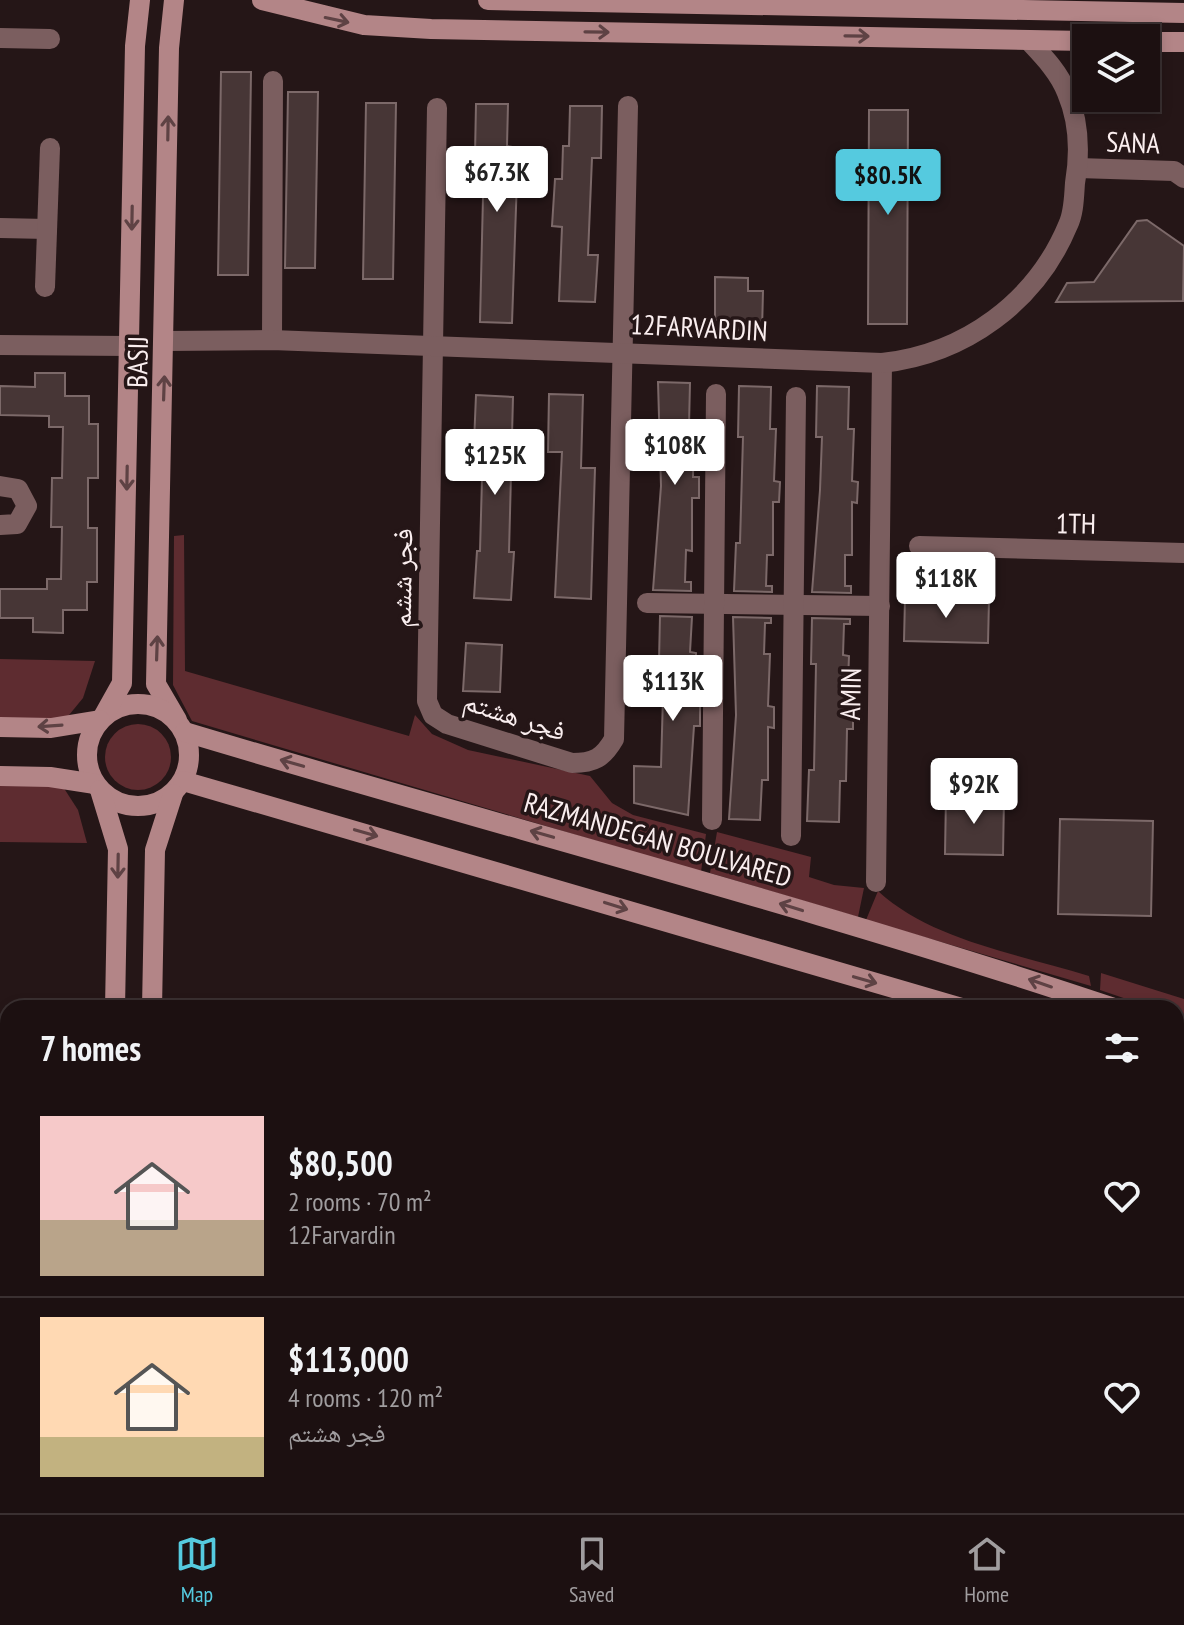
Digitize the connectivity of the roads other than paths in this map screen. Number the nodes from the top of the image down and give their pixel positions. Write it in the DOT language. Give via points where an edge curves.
graph roads {
  1 [pos="140,0"];
  2 [pos="174,0"];
  3 [pos="262,0"];
  4 [pos="488,0"];
  5 [pos="750,2"];
  6 [pos="835,3"];
  7 [pos="1184,13"];
  8 [pos="0,38"];
  9 [pos="50,39"];
  10 [pos="1028,40"];
  11 [pos="1072,41"];
  12 [pos="1160,42"];
  13 [pos="1184,42"];
  14 [pos="273,81"];
  15 [pos="628,106"];
  16 [pos="437,108"];
  17 [pos="1082,112"];
  18 [pos="1077,123"];
  19 [pos="50,148"];
  20 [pos="1078,168"];
  21 [pos="1184,178"];
  22 [pos="0,228"];
  23 [pos="47,229"];
  24 [pos="45,287"];
  25 [pos="272,340"];
  26 [pos="166,341"];
  27 [pos="0,345"];
  28 [pos="434,345"];
  29 [pos="129,346"];
  30 [pos="621,351"];
  31 [pos="882,363"];
  32 [pos="716,394"];
  33 [pos="796,397"];
  34 [pos="0,486"];
  35 [pos="0,525"];
  36 [pos="919,546"];
  37 [pos="1184,553"];
  38 [pos="647,603"];
  39 [pos="714,604"];
  40 [pos="793,605"];
  41 [pos="880,606"];
  42 [pos="433,715"];
  43 [pos="102,719"];
  44 [pos="181,726"];
  45 [pos="0,727"];
  46 [pos="0,776"];
  47 [pos="98,787"];
  48 [pos="178,788"];
  49 [pos="712,820"];
  50 [pos="791,836"];
  51 [pos="876,882"];
  52 [pos="115,1000"];
  53 [pos="152,1000"];
  54 [pos="933,1000"];
  55 [pos="1090,1000"];
  1 -- 29 [label="main road, BASIJ, one-way"];
  26 -- 2 [label="main road, BASIJ, one-way"];
  3 -- 10 [label="main road, one-way" via="364,25"];
  4 -- 5 [label="main road"];
  5 -- 6 [label="main road"];
  6 -- 7 [label="main road"];
  8 -- 9 [label="street"];
  10 -- 11 [label="main road"];
  10 -- 18 [label="street" via="1050,63"];
  12 -- 13 [label="main road"];
  14 -- 25 [label="street"];
  15 -- 30 [label="street, فجر هشتم"];
  16 -- 28 [label="street, فجر ششم"];
  17 -- 18 [label="street"];
  18 -- 20 [label="street, 12FARVARDIN"];
  19 -- 23 [label="street"];
  20 -- 21 [label="street, SANA" via="1174,171"];
  20 -- 31 [label="street, 12FARVARDIN" via="1070,222 1044,271 1005,313 957,344 917,359"];
  22 -- 23 [label="street"];
  23 -- 24 [label="street"];
  25 -- 26 [label="street, 12FARVARDIN"];
  25 -- 28 [label="street, 12FARVARDIN"];
  44 -- 26 [label="main road, BASIJ, one-way" via="156,684"];
  27 -- 29 [label="street"];
  28 -- 30 [label="street, 12FARVARDIN"];
  28 -- 42 [label="street, فجر ششم" via="427,701"];
  29 -- 43 [label="main road, BASIJ, one-way" via="122,683"];
  30 -- 31 [label="street, 12FARVARDIN"];
  30 -- 42 [label="street, فجر هشتم" via="614,739 605,754 590,763 572,763"];
  31 -- 41 [label="street, AMIN"];
  32 -- 39 [label="street"];
  33 -- 40 [label="street"];
  34 -- 35 [label="street" via="18,489 27,506 17,524"];
  36 -- 37 [label="street, 1TH"];
  38 -- 39 [label="street"];
  39 -- 40 [label="street"];
  39 -- 49 [label="street"];
  40 -- 41 [label="street"];
  40 -- 50 [label="street"];
  41 -- 51 [label="street, AMIN"];
  43 -- 44 [label="main road" via="141,703 160,708"];
  43 -- 45 [label="main road, one-way" via="51,728"];
  43 -- 47 [label="main road" via="87,751 88,768"];
  44 -- 48 [label="main road" via="190,757"];
  55 -- 44 [label="main road, RAZMANDEGAN BOULVARED, one-way"];
  46 -- 47 [label="main road" via="50,777"];
  47 -- 48 [label="main road" via="116,802 136,807 156,804"];
  47 -- 52 [label="main road, one-way" via="118,849"];
  48 -- 53 [label="main road" via="155,850"];
  48 -- 54 [label="main road, one-way"];
}
